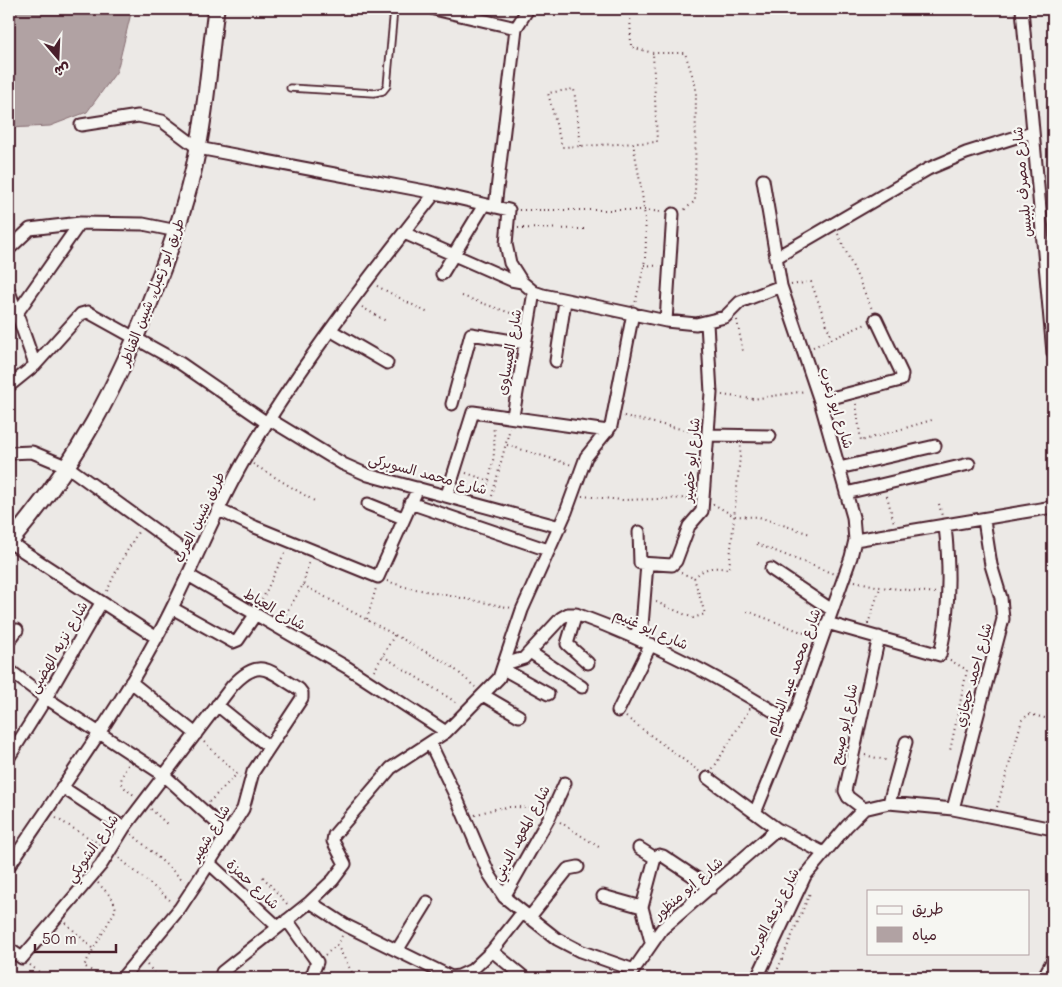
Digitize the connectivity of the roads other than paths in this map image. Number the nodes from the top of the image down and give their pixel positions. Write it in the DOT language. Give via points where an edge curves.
graph roads {
  1 [pos="216,9"];
  2 [pos="394,9"];
  3 [pos="434,9"];
  4 [pos="528,9"];
  5 [pos="1022,9"];
  6 [pos="516,28"];
  7 [pos="290,88"];
  8 [pos="81,125"];
  9 [pos="1032,132"];
  10 [pos="198,148"];
  11 [pos="764,180"];
  12 [pos="435,193"];
  13 [pos="489,206"];
  14 [pos="674,214"];
  15 [pos="80,223"];
  16 [pos="178,231"];
  17 [pos="404,233"];
  18 [pos="9,250"];
  19 [pos="454,256"];
  20 [pos="776,258"];
  21 [pos="442,274"];
  22 [pos="522,282"];
  23 [pos="781,286"];
  24 [pos="9,291"];
  25 [pos="534,292"];
  26 [pos="565,301"];
  27 [pos="17,312"];
  28 [pos="633,313"];
  29 [pos="876,319"];
  30 [pos="666,321"];
  31 [pos="707,323"];
  32 [pos="330,330"];
  33 [pos="136,338"];
  34 [pos="525,344"];
  35 [pos="1053,353"];
  36 [pos="556,361"];
  37 [pos="387,363"];
  38 [pos="35,365"];
  39 [pos="9,386"];
  40 [pos="820,401"];
  41 [pos="452,404"];
  42 [pos="513,416"];
  43 [pos="268,421"];
  44 [pos="608,431"];
  45 [pos="709,435"];
  46 [pos="770,436"];
  47 [pos="935,446"];
  48 [pos="9,453"];
  49 [pos="969,464"];
  50 [pos="68,467"];
  51 [pos="839,468"];
  52 [pos="418,488"];
  53 [pos="846,493"];
  54 [pos="447,495"];
  55 [pos="410,503"];
  56 [pos="368,504"];
  57 [pos="1053,507"];
  58 [pos="219,510"];
  59 [pos="403,518"];
  60 [pos="984,520"];
  61 [pos="946,526"];
  62 [pos="560,527"];
  63 [pos="639,532"];
  64 [pos="855,540"];
  65 [pos="9,543"];
  66 [pos="548,550"];
  67 [pos="195,560"];
  68 [pos="643,563"];
  69 [pos="772,569"];
  70 [pos="188,575"];
  71 [pos="102,603"];
  72 [pos="172,608"];
  73 [pos="832,610"];
  74 [pos="576,614"];
  75 [pos="255,615"];
  76 [pos="827,623"];
  77 [pos="17,630"];
  78 [pos="634,636"];
  79 [pos="879,637"];
  80 [pos="157,638"];
  81 [pos="9,641"];
  82 [pos="651,644"];
  83 [pos="530,652"];
  84 [pos="588,663"];
  85 [pos="504,667"];
  86 [pos="9,670"];
  87 [pos="131,682"];
  88 [pos="582,687"];
  89 [pos="302,693"];
  90 [pos="548,694"];
  91 [pos="483,695"];
  92 [pos="46,698"];
  93 [pos="217,706"];
  94 [pos="618,711"];
  95 [pos="519,716"];
  96 [pos="791,722"];
  97 [pos="446,732"];
  98 [pos="98,733"];
  99 [pos="196,734"];
  100 [pos="906,742"];
  101 [pos="430,743"];
  102 [pos="269,747"];
  103 [pos="11,749"];
  104 [pos="165,776"];
  105 [pos="708,778"];
  106 [pos="565,783"];
  107 [pos="62,787"];
  108 [pos="889,803"];
  109 [pos="864,809"];
  110 [pos="953,809"];
  111 [pos="755,813"];
  112 [pos="124,828"];
  113 [pos="777,829"];
  114 [pos="1053,829"];
  115 [pos="228,833"];
  116 [pos="639,848"];
  117 [pos="824,853"];
  118 [pos="654,858"];
  119 [pos="209,863"];
  120 [pos="9,866"];
  121 [pos="578,866"];
  122 [pos="711,888"];
  123 [pos="603,896"];
  124 [pos="504,897"];
  125 [pos="310,902"];
  126 [pos="427,902"];
  127 [pos="642,907"];
  128 [pos="526,916"];
  129 [pos="287,920"];
  130 [pos="651,942"];
  131 [pos="9,949"];
  132 [pos="398,949"];
  133 [pos="492,952"];
  134 [pos="1053,960"];
  135 [pos="631,974"];
  136 [pos="221,975"];
  137 [pos="446,977"];
  138 [pos="122,978"];
  139 [pos="311,978"];
  140 [pos="525,978"];
  141 [pos="757,978"];
  142 [pos="1043,978"];
  1 -- 10 [label="street, طريق ابو زعبل, شبين القناطر"];
  2 -- 7 [label="lane" via="387,86 383,91 374,94"];
  3 -- 6 [label="street"];
  4 -- 6 [label="street"];
  5 -- 9 [label="street, شارع مصرف بلبيس"];
  6 -- 13 [label="street"];
  8 -- 10 [label="street" via="138,116 162,122"];
  9 -- 20 [label="street" via="933,166"];
  9 -- 35 [label="street, شارع مصرف بلبيس"];
  10 -- 12 [label="street"];
  10 -- 16 [label="street, طريق ابو زعبل, شبين القناطر"];
  11 -- 20 [label="street, شارع ابو زعرب"];
  12 -- 13 [label="street"];
  12 -- 17 [label="street, طريق شبين العرب"];
  13 -- 19 [label="street"];
  13 -- 22 [label="street" via="509,210 507,254"];
  14 -- 30 [label="street"];
  15 -- 16 [label="street" via="143,224"];
  15 -- 18 [label="street" via="30,229"];
  15 -- 27 [label="street"];
  16 -- 33 [label="street, طريق ابو زعبل, شبين القناطر"];
  17 -- 19 [label="street"];
  17 -- 32 [label="street, طريق شبين العرب"];
  19 -- 21 [label="street"];
  19 -- 22 [label="street"];
  20 -- 23 [label="street, شارع ابو زعرب"];
  22 -- 25 [label="street"];
  23 -- 31 [label="street" via="752,296 725,318"];
  23 -- 40 [label="street, شارع ابو زعرب"];
  24 -- 27 [label="street"];
  25 -- 26 [label="street"];
  25 -- 34 [label="street, شارع العبساوى"];
  26 -- 28 [label="street"];
  26 -- 36 [label="street"];
  27 -- 38 [label="street"];
  28 -- 30 [label="street"];
  28 -- 44 [label="street" via="615,414"];
  29 -- 40 [label="street" via="902,378 899,382"];
  30 -- 31 [label="street"];
  31 -- 45 [label="street, شارع ابو خضير" via="711,393"];
  32 -- 37 [label="street"];
  32 -- 43 [label="street, طريق شبين العرب"];
  33 -- 38 [label="street, شارع محمد السوبركى" via="85,312"];
  33 -- 43 [label="street, شارع محمد السوبركى"];
  33 -- 50 [label="street, طريق ابو زعبل, شبين القناطر" via="103,408"];
  34 -- 41 [label="street" via="470,335"];
  34 -- 42 [label="street, شارع العبساوى"];
  38 -- 39 [label="street"];
  40 -- 51 [label="street, شارع ابو زعرب"];
  42 -- 44 [label="street"];
  42 -- 54 [label="street" via="471,414"];
  43 -- 52 [label="street, شارع محمد السوبركى" via="356,470"];
  43 -- 58 [label="street, طريق شبين العرب" via="244,459"];
  44 -- 62 [label="street" via="590,450"];
  45 -- 46 [label="street"];
  45 -- 68 [label="street, شارع ابو خضير" via="701,515 687,529 675,563"];
  47 -- 51 [label="street"];
  48 -- 50 [label="street" via="32,452"];
  49 -- 53 [label="street"];
  50 -- 65 [label="street, طريق ابو زعبل, شبين القناطر"];
  50 -- 67 [label="street"];
  51 -- 53 [label="street, شارع ابو زعرب"];
  52 -- 54 [label="street, شارع محمد السوبركى"];
  52 -- 55 [label="street"];
  53 -- 64 [label="street, شارع ابو زعرب"];
  54 -- 62 [label="street, شارع محمد السوبركى"];
  55 -- 59 [label="street"];
  55 -- 66 [label="street"];
  56 -- 59 [label="street"];
  57 -- 60 [label="street"];
  58 -- 59 [label="street" via="378,578"];
  58 -- 67 [label="street, طريق شبين العرب"];
  60 -- 61 [label="street"];
  60 -- 110 [label="street, شارع احمد حجازي" via="1003,619"];
  61 -- 64 [label="street"];
  61 -- 79 [label="street" via="949,594 940,655"];
  62 -- 66 [label="street"];
  63 -- 68 [label="street"];
  64 -- 73 [label="street, شارع محمد عبد السلام"];
  65 -- 71 [label="street"];
  66 -- 85 [label="street" via="522,610"];
  67 -- 70 [label="street, طريق شبين العرب"];
  68 -- 78 [label="street" via="645,598 642,626"];
  69 -- 73 [label="street"];
  70 -- 72 [label="street, طريق شبين العرب"];
  70 -- 75 [label="street, شارع العياط"];
  71 -- 80 [label="street"];
  71 -- 92 [label="street, شارع نزيه الهضبى"];
  72 -- 75 [label="street" via="233,642 238,640"];
  72 -- 80 [label="street, طريق شبين العرب"];
  73 -- 76 [label="street, شارع محمد عبد السلام"];
  74 -- 78 [label="street, شارع ابو غنيم"];
  74 -- 83 [label="street" via="561,618"];
  74 -- 84 [label="street" via="567,644"];
  75 -- 97 [label="street, شارع العياط" via="348,668"];
  76 -- 79 [label="street"];
  76 -- 96 [label="street, شارع محمد عبد السلام"];
  77 -- 81 [label="street"];
  78 -- 82 [label="street, شارع ابو غنيم"];
  79 -- 109 [label="street, شارع ابو صبيح" via="846,793"];
  80 -- 87 [label="street, طريق شبين العرب"];
  82 -- 94 [label="street"];
  82 -- 96 [label="street, شارع ابو غنيم" via="725,681"];
  83 -- 85 [label="street"];
  83 -- 88 [label="street"];
  85 -- 90 [label="street"];
  85 -- 91 [label="street" via="494,686"];
  86 -- 92 [label="street"];
  87 -- 98 [label="street, طريق شبين العرب"];
  87 -- 99 [label="street"];
  89 -- 93 [label="street, شارع الشوبكي" via="265,669 258,668 239,678"];
  89 -- 102 [label="street, شارع شهير" via="302,698"];
  91 -- 95 [label="street"];
  91 -- 97 [label="street"];
  92 -- 98 [label="street"];
  92 -- 103 [label="street, شارع نزيه الهضبى"];
  93 -- 99 [label="street, شارع الشوبكي"];
  93 -- 102 [label="street"];
  96 -- 111 [label="street, شارع محمد عبد السلام"];
  97 -- 101 [label="street"];
  98 -- 104 [label="street"];
  98 -- 107 [label="street, طريق شبين العرب"];
  99 -- 104 [label="street, شارع الشوبكي"];
  100 -- 108 [label="street"];
  101 -- 124 [label="street" via="489,874"];
  101 -- 125 [label="street" via="391,768 334,835 333,841 344,864"];
  102 -- 115 [label="street, شارع شهير" via="249,781 243,809"];
  104 -- 112 [label="street, شارع الشوبكي"];
  104 -- 115 [label="street"];
  105 -- 111 [label="street"];
  106 -- 124 [label="street, شارع المعهد الديني"];
  107 -- 112 [label="street"];
  107 -- 120 [label="street, طريق شبين العرب"];
  108 -- 109 [label="street"];
  108 -- 110 [label="street"];
  109 -- 117 [label="street, شارع ترعه العرب"];
  110 -- 114 [label="street"];
  111 -- 113 [label="street"];
  112 -- 131 [label="street, شارع الشوبكي" via="92,877 22,958"];
  113 -- 117 [label="street"];
  113 -- 122 [label="street, شارع ابو منظور"];
  115 -- 119 [label="street, شارع شهير"];
  116 -- 118 [label="street"];
  117 -- 141 [label="street, شارع ترعه العرب" via="801,884"];
  118 -- 122 [label="street" via="663,856"];
  118 -- 127 [label="street"];
  119 -- 129 [label="street, شارع حمزة"];
  119 -- 138 [label="street, شارع شهير" via="180,908"];
  121 -- 128 [label="street" via="568,869"];
  122 -- 130 [label="street, شارع ابو منظور"];
  123 -- 127 [label="street"];
  124 -- 128 [label="street"];
  125 -- 129 [label="street"];
  125 -- 132 [label="street" via="347,926"];
  126 -- 132 [label="street"];
  127 -- 130 [label="street"];
  128 -- 133 [label="street"];
  128 -- 135 [label="street" via="557,939"];
  129 -- 136 [label="street"];
  129 -- 139 [label="street, شارع حمزة" via="317,962"];
  130 -- 135 [label="street, شارع ابو منظور"];
  132 -- 137 [label="street"];
  133 -- 137 [label="street" via="472,970"];
  133 -- 140 [label="street"];
  134 -- 142 [label="street"];
}
